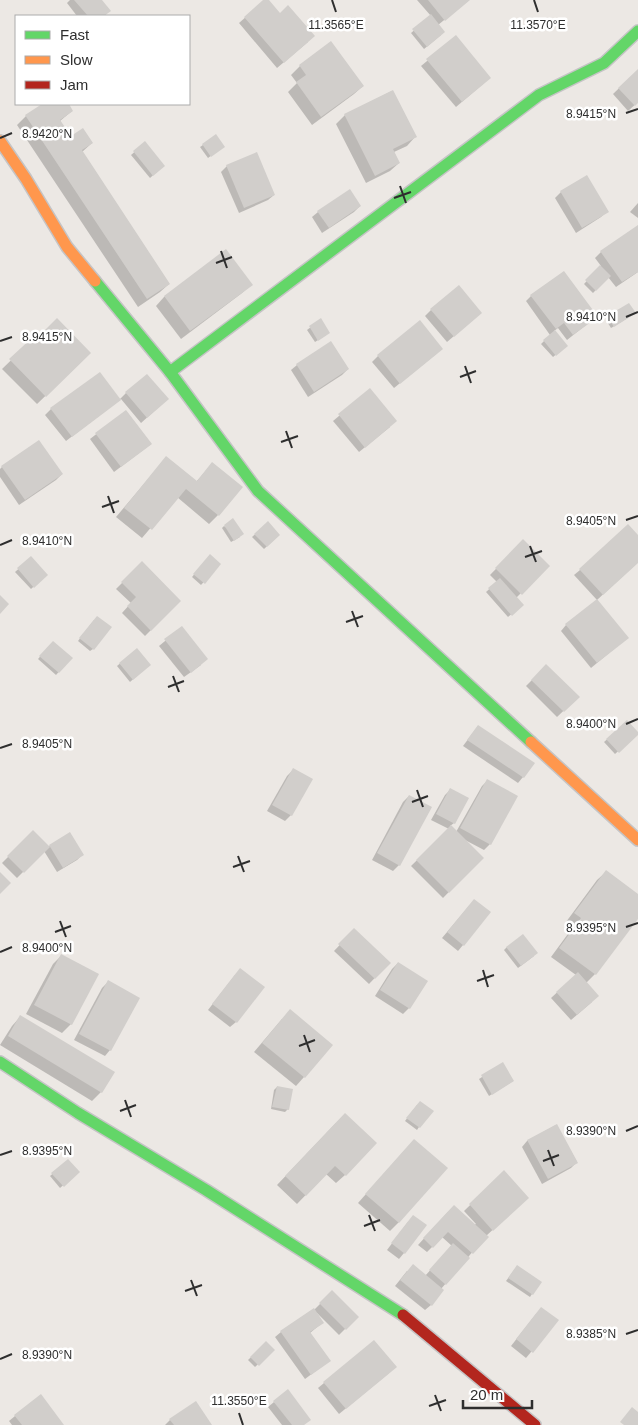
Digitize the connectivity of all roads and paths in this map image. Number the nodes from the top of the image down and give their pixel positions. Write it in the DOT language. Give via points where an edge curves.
graph roads {
  1 [pos="638,31"];
  2 [pos="0,141"];
  3 [pos="170,372"];
  4 [pos="638,840"];
  5 [pos="0,1062"];
  6 [pos="535,1425"];
  1 -- 3 [label="street" via="604,63 539,95"];
  2 -- 3 [label="street" via="67,247"];
  3 -- 4 [label="street" via="258,491"];
  5 -- 6 [label="street" via="405,1316"];
}
